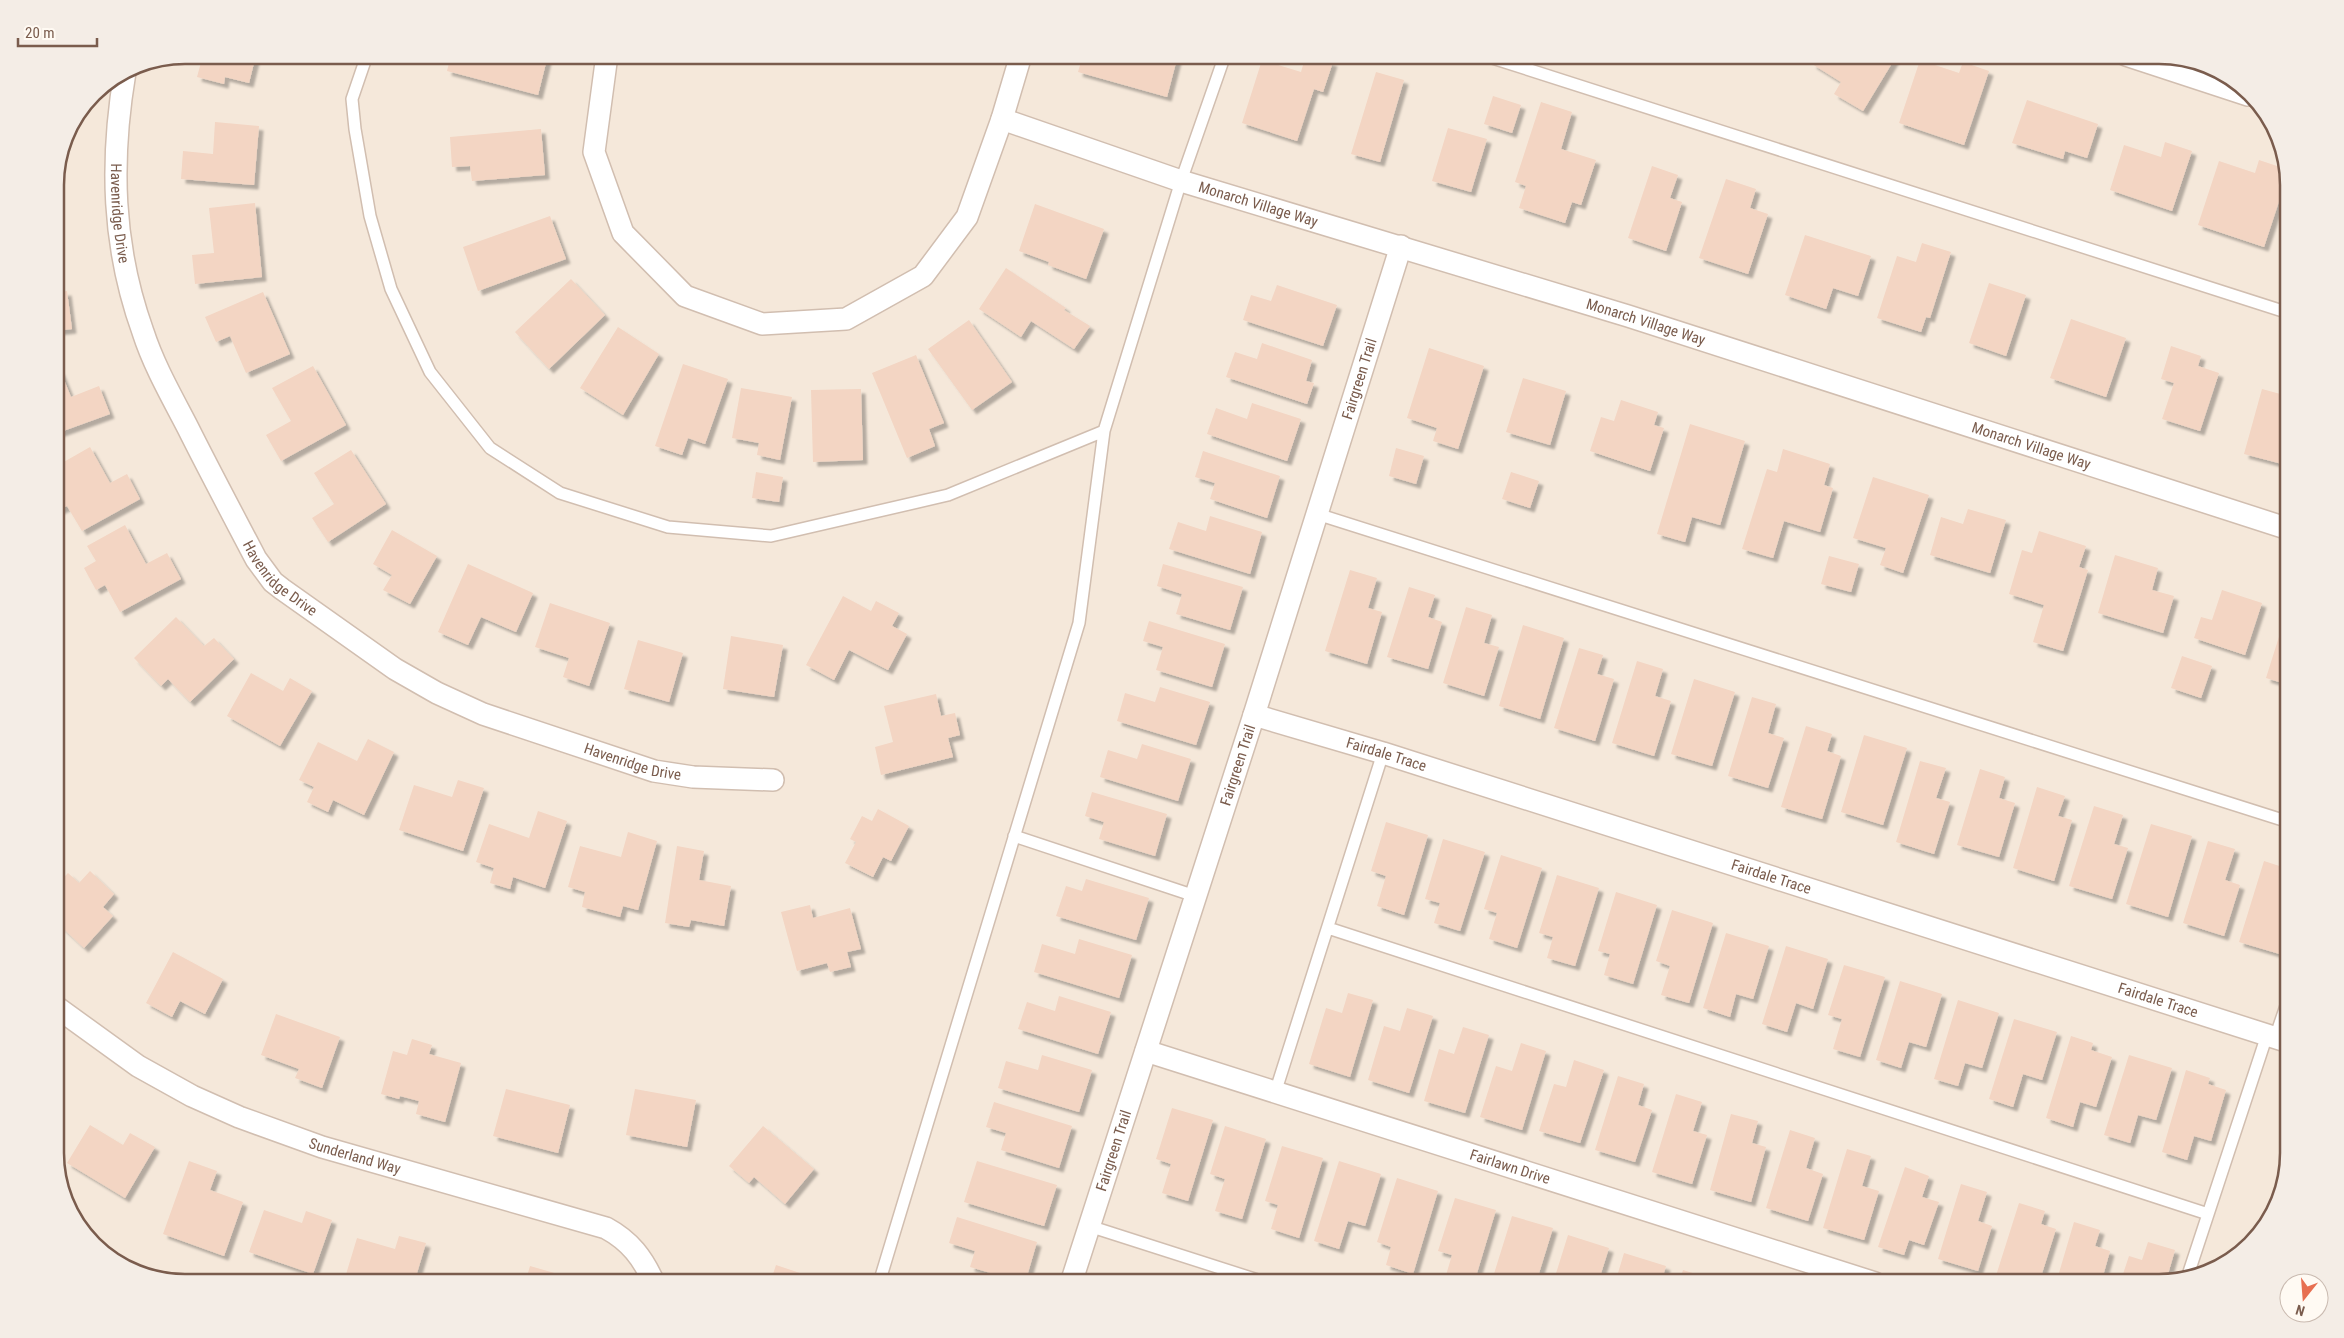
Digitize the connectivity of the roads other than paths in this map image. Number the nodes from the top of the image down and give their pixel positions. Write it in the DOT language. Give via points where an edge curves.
graph roads {
  1 [pos="364,64"];
  2 [pos="606,64"];
  3 [pos="1018,64"];
  4 [pos="1221,64"];
  5 [pos="1511,64"];
  6 [pos="2153,64"];
  7 [pos="124,80"];
  8 [pos="2235,91"];
  9 [pos="1002,118"];
  10 [pos="1182,181"];
  11 [pos="1401,246"];
  12 [pos="2280,310"];
  13 [pos="1104,431"];
  14 [pos="1317,514"];
  15 [pos="2280,526"];
  16 [pos="1254,715"];
  17 [pos="1383,753"];
  18 [pos="773,780"];
  19 [pos="2280,819"];
  20 [pos="1014,836"];
  21 [pos="1195,896"];
  22 [pos="1328,928"];
  23 [pos="64,1013"];
  24 [pos="2277,1038"];
  25 [pos="1146,1051"];
  26 [pos="1275,1092"];
  27 [pos="2208,1214"];
  28 [pos="1089,1226"];
  29 [pos="2190,1270"];
  30 [pos="649,1274"];
  31 [pos="882,1274"];
  32 [pos="1074,1274"];
  33 [pos="1239,1274"];
  34 [pos="1847,1274"];
  1 -- 13 [label="lane" via="352,99 355,129 370,216 391,289 430,372 490,448 560,493 668,527 771,536 948,495"];
  2 -- 9 [label="street" via="594,152 623,234 685,296 762,324 846,319 923,276 967,217"];
  3 -- 9 [label="street"];
  4 -- 10 [label="lane"];
  5 -- 12 [label="lane"];
  6 -- 8 [label="street"];
  7 -- 18 [label="street, Havenridge Drive" via="116,135 116,196 120,240 137,315 160,374 256,559 273,582 395,669 483,714 654,771 694,777"];
  9 -- 10 [label="street, Monarch Village Way"];
  10 -- 11 [label="street, Monarch Village Way"];
  10 -- 13 [label="lane"];
  11 -- 14 [label="street, Fairgreen Trail"];
  11 -- 15 [label="street, Monarch Village Way"];
  13 -- 20 [label="lane" via="1079,623"];
  14 -- 16 [label="street, Fairgreen Trail"];
  14 -- 19 [label="lane"];
  16 -- 17 [label="street, Fairdale Trace"];
  16 -- 21 [label="street, Fairgreen Trail"];
  17 -- 22 [label="lane"];
  17 -- 24 [label="street, Fairdale Trace"];
  20 -- 21 [label="lane"];
  20 -- 31 [label="lane"];
  21 -- 25 [label="street, Fairgreen Trail"];
  22 -- 26 [label="lane"];
  22 -- 27 [label="lane"];
  23 -- 30 [label="street, Sunderland Way" via="138,1066 239,1117 322,1147 606,1228 634,1249"];
  24 -- 27 [label="lane"];
  25 -- 26 [label="street, Fairlawn Drive"];
  25 -- 28 [label="street, Fairgreen Trail"];
  26 -- 34 [label="street, Fairlawn Drive"];
  27 -- 29 [label="lane"];
  28 -- 32 [label="street, Fairgreen Trail"];
  28 -- 33 [label="lane"];
}
